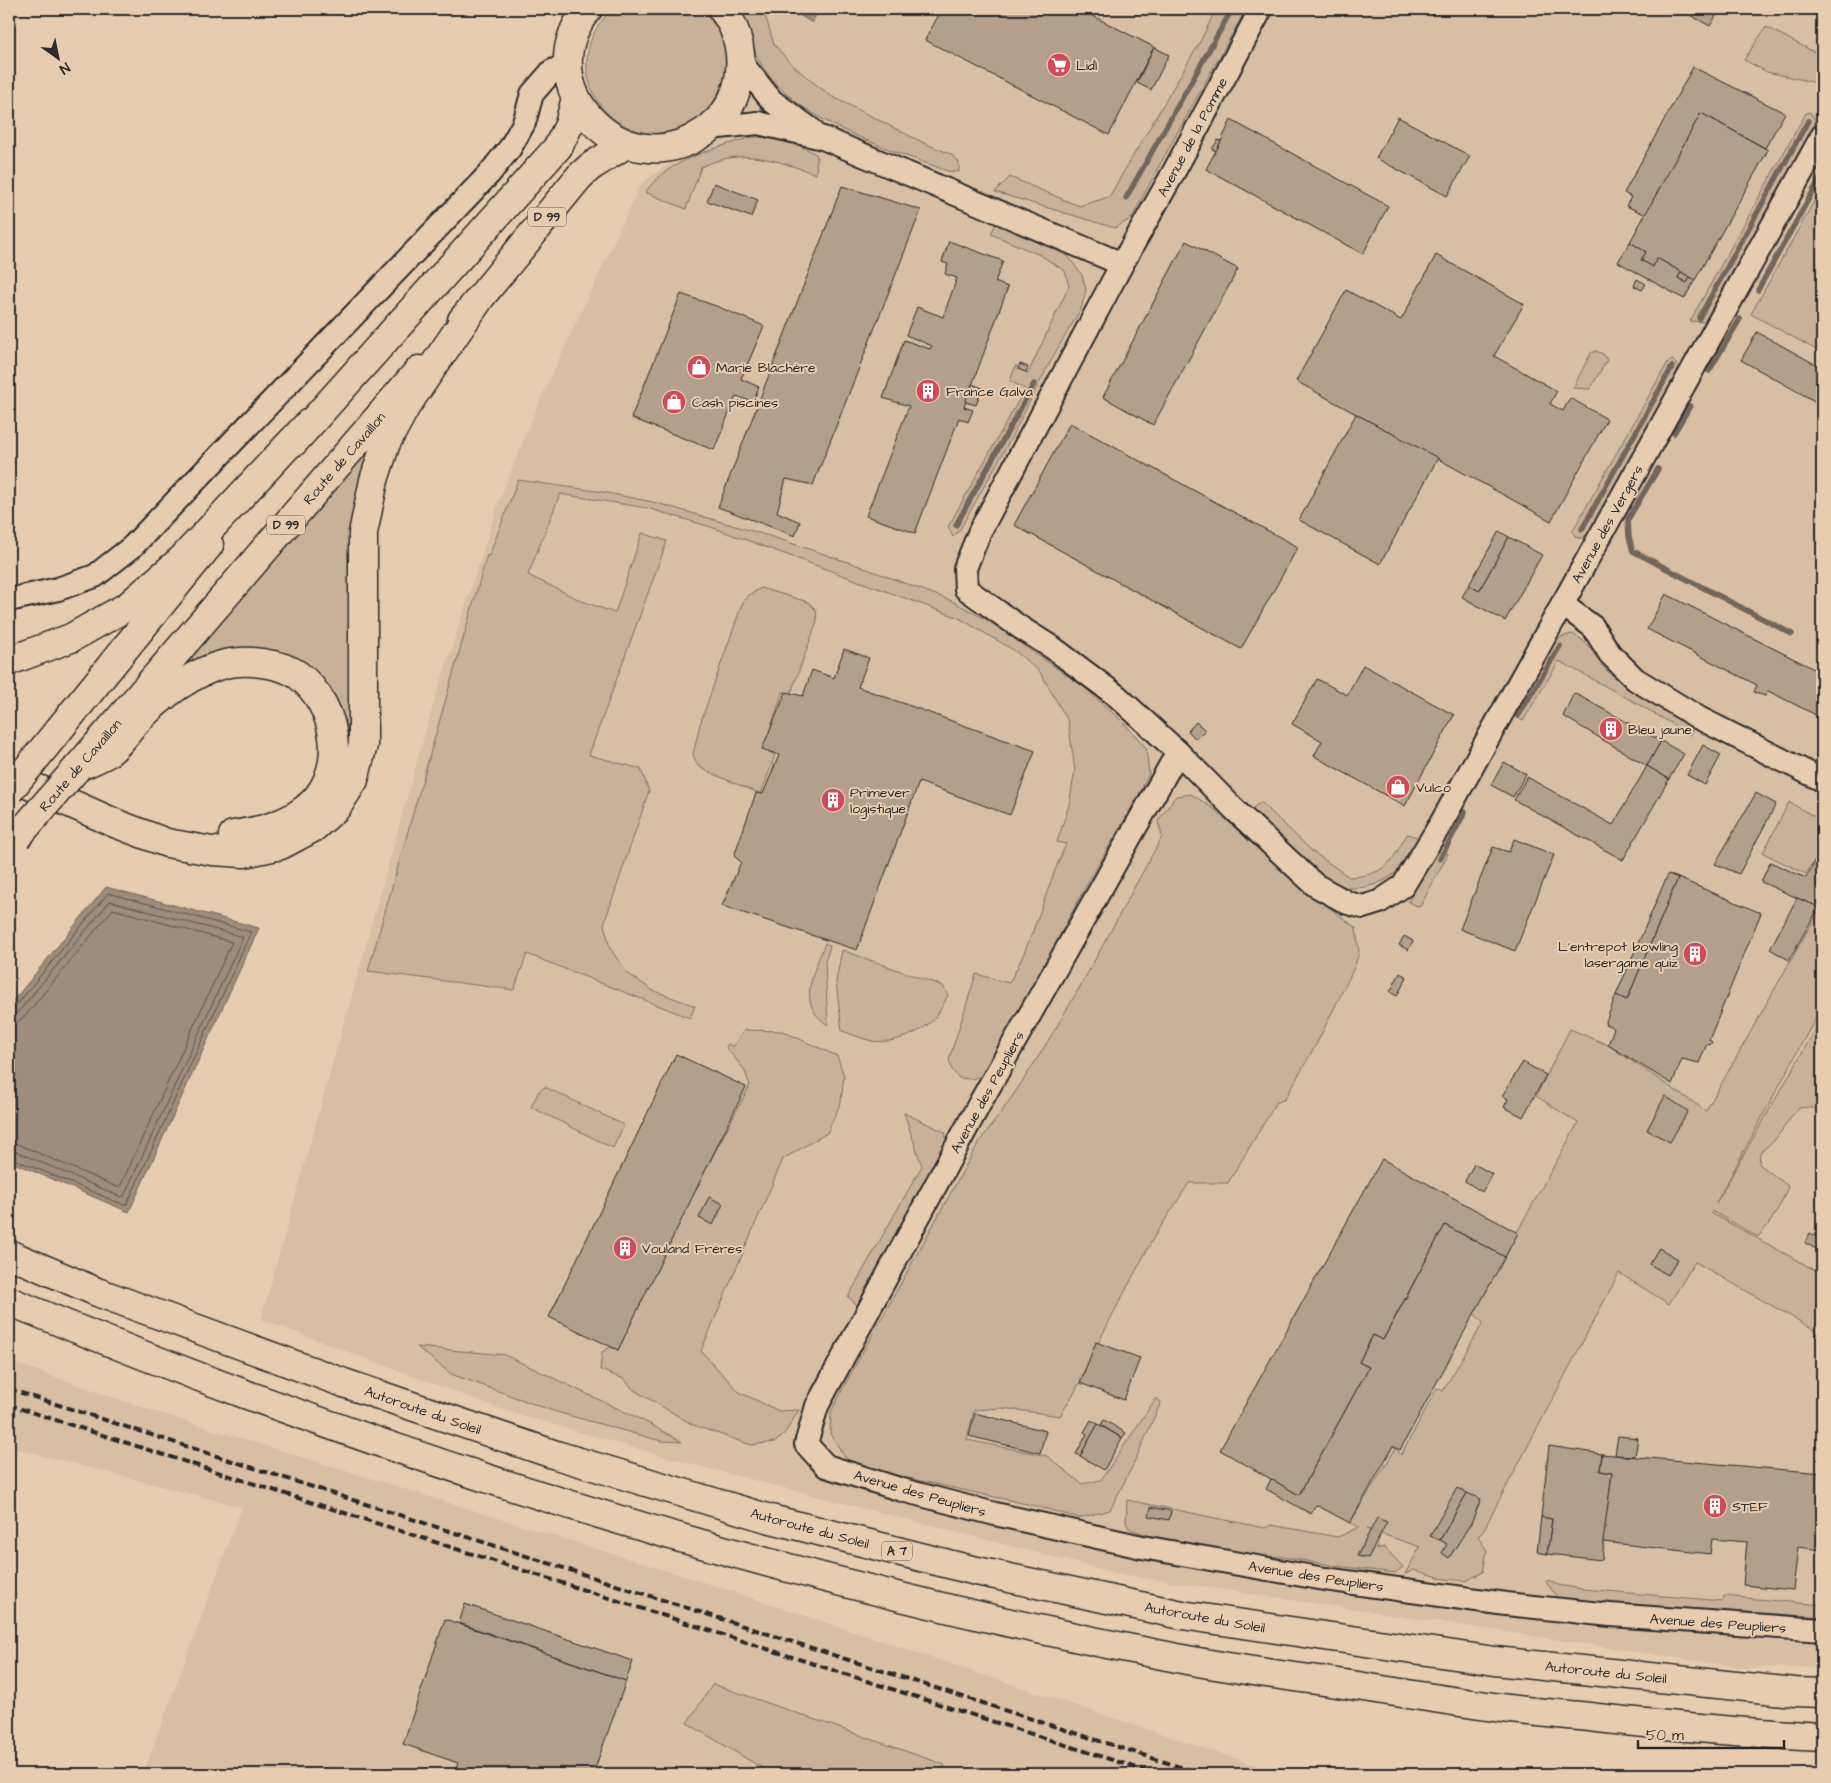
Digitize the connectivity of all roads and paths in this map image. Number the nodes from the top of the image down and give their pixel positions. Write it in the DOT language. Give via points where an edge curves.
graph roads {
  1 [pos="588,9"];
  2 [pos="722,9"];
  3 [pos="1261,9"];
  4 [pos="741,62"];
  5 [pos="568,65"];
  6 [pos="576,98"];
  7 [pos="710,128"];
  8 [pos="1822,136"];
  9 [pos="823,138"];
  10 [pos="626,144"];
  11 [pos="1122,264"];
  12 [pos="478,301"];
  13 [pos="309,423"];
  14 [pos="9,600"];
  15 [pos="1562,604"];
  16 [pos="9,661"];
  17 [pos="1178,752"];
  18 [pos="93,757"];
  19 [pos="9,758"];
  20 [pos="9,776"];
  21 [pos="1822,780"];
  22 [pos="9,791"];
  23 [pos="13,842"];
  24 [pos="9,1254"];
  25 [pos="9,1301"];
  26 [pos="1822,1630"];
  27 [pos="1822,1688"];
  28 [pos="1795,1692"];
  29 [pos="1822,1693"];
  30 [pos="1822,1737"];
  1 -- 5 [label="main road" via="572,36"];
  2 -- 4 [label="main road" via="735,30"];
  3 -- 11 [label="street, Avenue de la Pomme"];
  4 -- 7 [label="main road" via="733,98"];
  4 -- 9 [label="street" via="772,101"];
  5 -- 6 [label="main road"];
  5 -- 14 [label="street" via="552,72 532,94 524,123 510,148 489,174 132,548 94,576 58,589"];
  6 -- 10 [label="main road" via="591,121"];
  6 -- 13 [label="main road, D 99" via="558,147"];
  7 -- 9 [label="street" via="758,123"];
  7 -- 10 [label="main road" via="682,144 666,148"];
  8 -- 15 [label="street, Avenue des Vergers"];
  9 -- 11 [label="street"];
  10 -- 12 [label="main road, Route de Cavaillon / D 99" via="579,178"];
  11 -- 17 [label="street, Avenue de la Pomme" via="980,531 965,568 966,589 1116,696"];
  12 -- 18 [label="main road, Route de Cavaillon / D 99"];
  12 -- 20 [label="main road" via="406,406 386,443 374,480 362,533 363,745 354,780 337,808 313,828 282,845 244,853 212,851 167,843"];
  13 -- 16 [label="main road" via="182,559 128,606 71,638"];
  13 -- 22 [label="main road, D 99, bridge"];
  15 -- 17 [label="street, Avenue des Vergers" via="1403,886 1379,902 1363,907 1316,886"];
  15 -- 21 [label="street" via="1593,627 1610,654 1635,679 1700,718"];
  17 -- 26 [label="street, Avenue des Peupliers" via="981,1101 817,1406 806,1444 826,1466 892,1487 1142,1547 1325,1579 1506,1604"];
  18 -- 19 [label="main road" via="177,685 226,664 257,661 297,674 312,688 332,729 334,749 332,769 322,792 306,809 290,820 263,830 228,836 140,816"];
  18 -- 23 [label="main road, Route de Cavaillon / D 99, bridge"];
  24 -- 28 [label="main road, Autoroute du Soleil / A 7" via="106,1296 344,1383 556,1455 767,1518 963,1567 1182,1615 1496,1661"];
  25 -- 30 [label="main road" via="208,1380 356,1434 554,1500 760,1561 965,1612 1190,1661 1496,1707 1736,1732"];
  27 -- 28 [label="main road"];
  28 -- 29 [label="main road, Autoroute du Soleil / A 7"];
}
